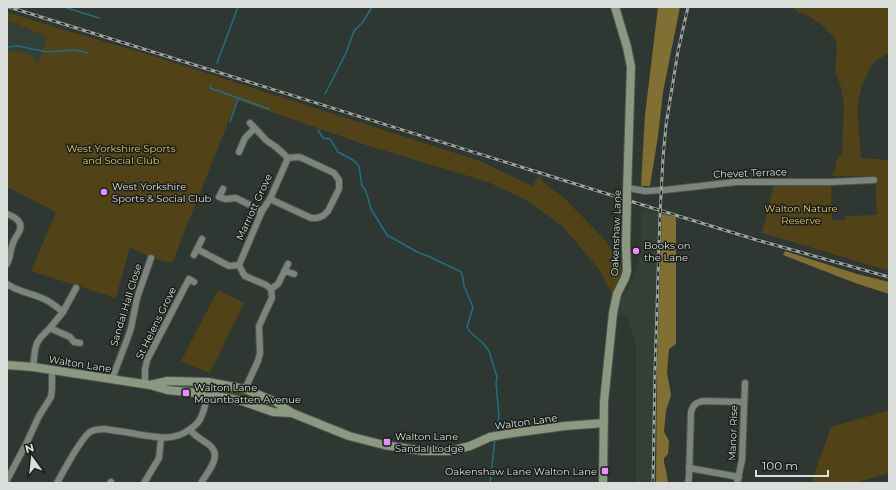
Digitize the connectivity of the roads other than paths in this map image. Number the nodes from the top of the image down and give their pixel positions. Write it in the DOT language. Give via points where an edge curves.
graph roads {
  1 [pos="615,7"];
  2 [pos="239,152"];
  3 [pos="288,158"];
  4 [pos="874,180"];
  5 [pos="223,189"];
  6 [pos="628,191"];
  7 [pos="270,199"];
  8 [pos="262,211"];
  9 [pos="7,214"];
  10 [pos="202,239"];
  11 [pos="151,258"];
  12 [pos="7,264"];
  13 [pos="288,264"];
  14 [pos="239,265"];
  15 [pos="285,270"];
  16 [pos="294,274"];
  17 [pos="194,282"];
  18 [pos="7,284"];
  19 [pos="76,288"];
  20 [pos="271,290"];
  21 [pos="63,312"];
  22 [pos="50,328"];
  23 [pos="80,342"];
  24 [pos="7,365"];
  25 [pos="33,368"];
  26 [pos="52,370"];
  27 [pos="112,379"];
  28 [pos="208,382"];
  29 [pos="745,382"];
  30 [pos="148,384"];
  31 [pos="245,389"];
  32 [pos="207,394"];
  33 [pos="242,401"];
  34 [pos="744,402"];
  35 [pos="292,413"];
  36 [pos="604,423"];
  37 [pos="190,430"];
  38 [pos="161,438"];
  39 [pos="689,468"];
  40 [pos="7,480"];
  41 [pos="738,480"];
  42 [pos="56,483"];
  43 [pos="144,483"];
  44 [pos="200,483"];
  45 [pos="603,483"];
  46 [pos="688,483"];
  1 -- 6 [label="street, Oakenshaw Lane" via="631,67"];
  2 -- 3 [label="street" via="252,126"];
  3 -- 7 [label="street, Marriott Grove"];
  3 -- 7 [label="street" via="298,156 334,173 339,180 339,189 328,211 316,218"];
  4 -- 6 [label="street, Chevet Terrace" via="736,182 665,190"];
  5 -- 8 [label="street" via="219,197 236,198"];
  6 -- 36 [label="street, Oakenshaw Lane, bridge" via="626,271 614,308"];
  7 -- 8 [label="street, Marriott Grove"];
  8 -- 14 [label="street, Marriott Grove"];
  9 -- 12 [label="street" via="18,220 20,231 13,241"];
  10 -- 14 [label="street" via="195,252 229,266"];
  11 -- 27 [label="street, Sandal Hall Close" via="137,298 131,328"];
  13 -- 15 [label="street"];
  14 -- 20 [label="street" via="245,276"];
  15 -- 16 [label="street"];
  15 -- 20 [label="street" via="278,284"];
  17 -- 30 [label="street, St Helens Grove" via="189,279 147,360 145,370"];
  18 -- 21 [label="street" via="44,299"];
  19 -- 21 [label="street"];
  20 -- 31 [label="street" via="272,298 259,326 258,361"];
  21 -- 22 [label="street"];
  22 -- 23 [label="street" via="70,337 74,342"];
  22 -- 25 [label="street" via="37,343"];
  24 -- 25 [label="street, Walton Lane"];
  25 -- 26 [label="street, Walton Lane"];
  26 -- 27 [label="street, Walton Lane"];
  26 -- 40 [label="street" via="51,397"];
  27 -- 30 [label="street, Walton Lane"];
  28 -- 30 [label="street, Walton Lane" via="168,381"];
  28 -- 31 [label="street, Walton Lane"];
  28 -- 32 [label="street"];
  29 -- 34 [label="street, Manor Rise"];
  30 -- 32 [label="street, Walton Lane" via="167,390"];
  31 -- 33 [label="street"];
  31 -- 35 [label="street, Walton Lane" via="276,402"];
  32 -- 33 [label="street, Walton Lane"];
  32 -- 37 [label="street" via="202,415"];
  33 -- 35 [label="street, Walton Lane" via="273,412"];
  34 -- 39 [label="street" via="704,401 692,407"];
  34 -- 41 [label="street, Manor Rise" via="742,460"];
  35 -- 36 [label="street, Walton Lane" via="349,436 422,451 470,446 496,436"];
  36 -- 45 [label="street, Oakenshaw Lane"];
  37 -- 38 [label="street" via="175,437"];
  37 -- 44 [label="street" via="214,451 214,461"];
  38 -- 42 [label="street" via="105,429 91,432 84,438"];
  38 -- 43 [label="street" via="159,458"];
  39 -- 41 [label="street"];
  39 -- 46 [label="street"];
}
